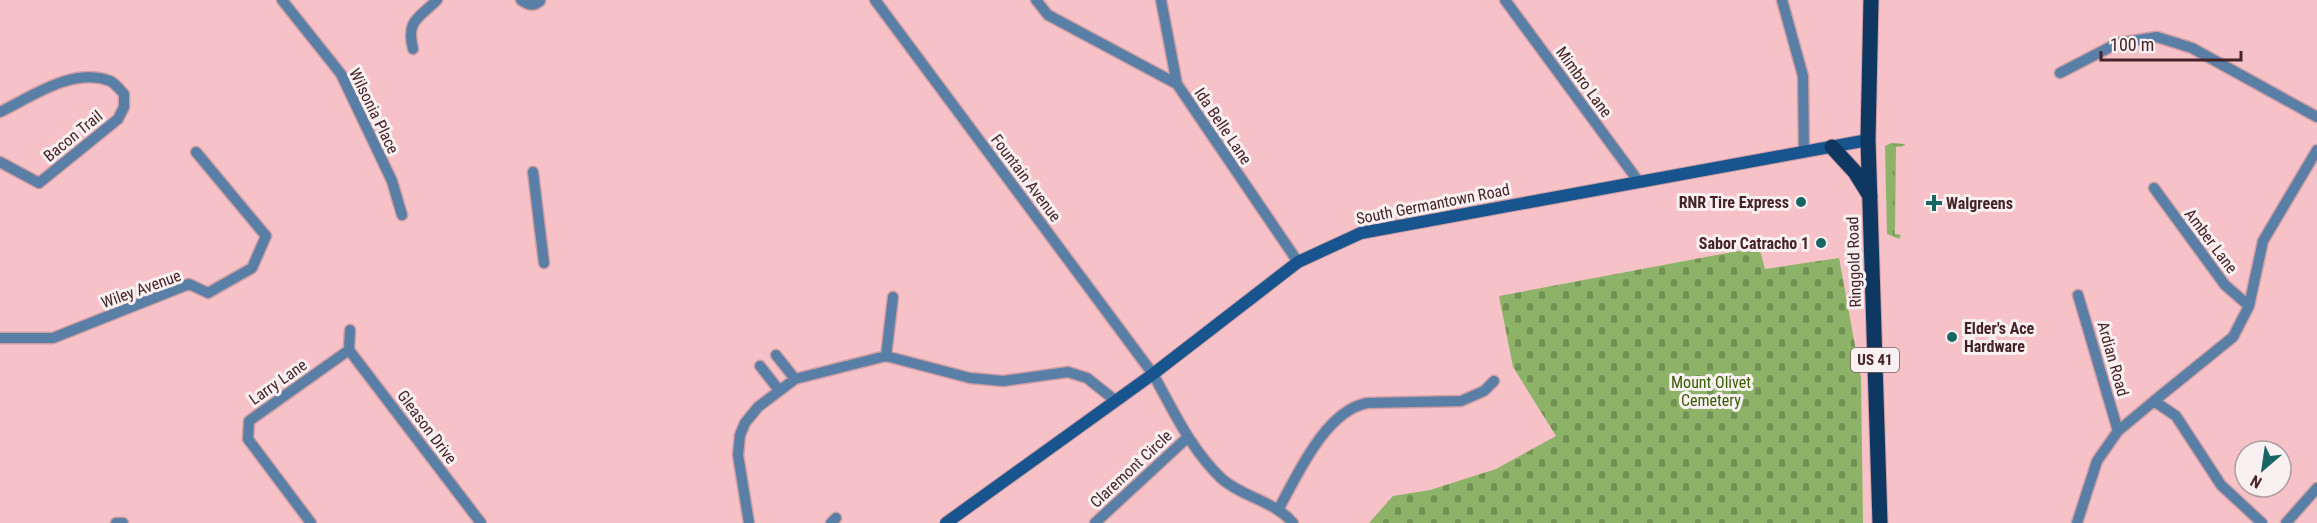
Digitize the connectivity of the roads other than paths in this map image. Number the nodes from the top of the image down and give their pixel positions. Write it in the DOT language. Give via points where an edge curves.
graph roads {
  1 [pos="282,0"];
  2 [pos="437,0"];
  3 [pos="521,0"];
  4 [pos="542,0"];
  5 [pos="876,0"];
  6 [pos="1036,0"];
  7 [pos="1161,0"];
  8 [pos="1505,0"];
  9 [pos="1782,0"];
  10 [pos="1871,0"];
  11 [pos="413,49"];
  12 [pos="2060,73"];
  13 [pos="1177,84"];
  14 [pos="0,112"];
  15 [pos="2317,117"];
  16 [pos="1868,140"];
  17 [pos="1832,147"];
  18 [pos="2317,150"];
  19 [pos="196,152"];
  20 [pos="1804,152"];
  21 [pos="0,162"];
  22 [pos="533,172"];
  23 [pos="1639,182"];
  24 [pos="2154,188"];
  25 [pos="1870,197"];
  26 [pos="402,215"];
  27 [pos="1298,261"];
  28 [pos="544,263"];
  29 [pos="2078,295"];
  30 [pos="893,297"];
  31 [pos="2249,306"];
  32 [pos="350,330"];
  33 [pos="0,338"];
  34 [pos="349,350"];
  35 [pos="776,356"];
  36 [pos="886,357"];
  37 [pos="760,366"];
  38 [pos="1153,374"];
  39 [pos="795,380"];
  40 [pos="1494,381"];
  41 [pos="779,390"];
  42 [pos="1116,401"];
  43 [pos="2154,401"];
  44 [pos="2118,431"];
  45 [pos="1188,437"];
  46 [pos="2317,488"];
  47 [pos="1278,510"];
  48 [pos="116,523"];
  49 [pos="123,523"];
  50 [pos="311,523"];
  51 [pos="481,523"];
  52 [pos="749,523"];
  53 [pos="946,523"];
  54 [pos="1095,523"];
  55 [pos="1293,523"];
  56 [pos="1880,523"];
  57 [pos="2077,523"];
  58 [pos="2262,523"];
  59 [pos="2286,523"];
  1 -- 26 [label="street, Wilsonia Place" via="341,74 392,180"];
  2 -- 11 [label="street" via="412,24 409,32"];
  3 -- 4 [label="street" via="536,5"];
  5 -- 38 [label="street, Fountain Avenue"];
  6 -- 13 [label="street, Ida Belle Lane" via="1048,15"];
  7 -- 13 [label="street"];
  8 -- 23 [label="street, Mimbro Lane"];
  9 -- 20 [label="street" via="1803,76"];
  10 -- 16 [label="main road, Ringgold Road / US 41"];
  12 -- 15 [label="street" via="2118,43 2157,37 2192,48"];
  13 -- 27 [label="street, Ida Belle Lane"];
  14 -- 21 [label="street, Bacon Trail" via="61,81 112,81 124,94 118,119 39,183"];
  16 -- 17 [label="main road, South Germantown Road"];
  16 -- 25 [label="main road, Ringgold Road / US 41"];
  17 -- 20 [label="main road, South Germantown Road"];
  17 -- 25 [label="main road" via="1855,172"];
  18 -- 31 [label="street" via="2263,241"];
  19 -- 33 [label="street, Wiley Avenue" via="266,236 252,268 207,293 189,284 53,338"];
  20 -- 23 [label="main road, South Germantown Road"];
  22 -- 28 [label="street"];
  23 -- 27 [label="main road, South Germantown Road" via="1361,233"];
  24 -- 31 [label="street, Amber Lane" via="2225,285"];
  25 -- 56 [label="main road, Ringgold Road / US 41"];
  27 -- 38 [label="main road, South Germantown Road"];
  29 -- 44 [label="street, Ardian Road"];
  30 -- 36 [label="street"];
  31 -- 43 [label="street" via="2233,337"];
  32 -- 34 [label="street"];
  34 -- 50 [label="street, Larry Lane" via="249,421 248,439"];
  34 -- 51 [label="street, Gleason Drive"];
  35 -- 39 [label="street"];
  36 -- 39 [label="street"];
  36 -- 42 [label="street" via="970,378 1003,381 1068,372 1088,378"];
  37 -- 41 [label="street"];
  38 -- 42 [label="main road, South Germantown Road"];
  38 -- 45 [label="street, Fountain Avenue"];
  39 -- 41 [label="street"];
  40 -- 47 [label="street" via="1484,391 1461,400 1357,406 1321,438"];
  41 -- 52 [label="street" via="745,423 737,444"];
  42 -- 53 [label="main road, South Germantown Road"];
  43 -- 44 [label="street"];
  43 -- 58 [label="street" via="2176,416 2221,485"];
  44 -- 57 [label="street" via="2097,461"];
  45 -- 47 [label="street, Fountain Avenue" via="1223,480"];
  45 -- 54 [label="street, Claremont Circle"];
  46 -- 59 [label="street"];
  47 -- 55 [label="street, Fountain Avenue"];
  48 -- 49 [label="street"];
}
